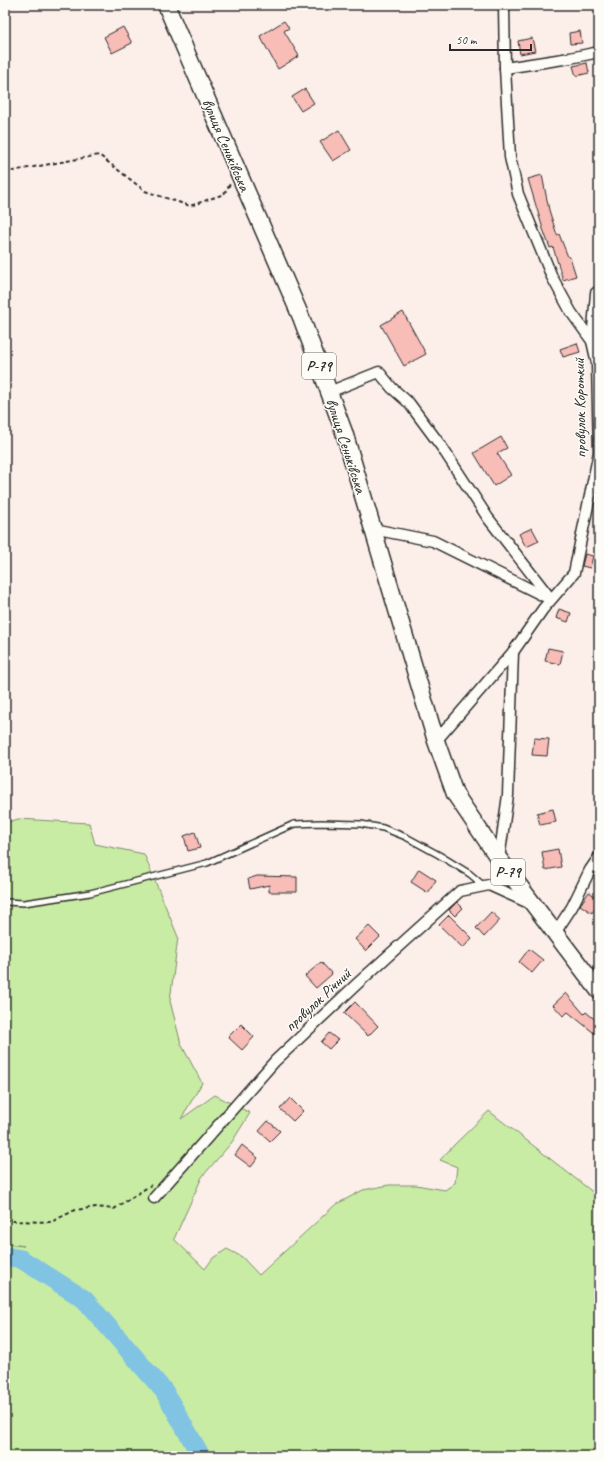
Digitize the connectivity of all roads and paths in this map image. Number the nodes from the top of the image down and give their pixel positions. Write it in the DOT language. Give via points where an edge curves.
graph roads {
  1 [pos="166,5"];
  2 [pos="504,5"];
  3 [pos="599,52"];
  4 [pos="505,68"];
  5 [pos="5,171"];
  6 [pos="238,171"];
  7 [pos="599,291"];
  8 [pos="592,341"];
  9 [pos="329,392"];
  10 [pos="373,529"];
  11 [pos="552,599"];
  12 [pos="513,652"];
  13 [pos="436,741"];
  14 [pos="599,857"];
  15 [pos="499,859"];
  16 [pos="484,886"];
  17 [pos="5,902"];
  18 [pos="532,904"];
  19 [pos="555,933"];
  20 [pos="599,991"];
  21 [pos="151,1185"];
  22 [pos="154,1198"];
  23 [pos="5,1219"];
  1 -- 6 [label="main road, вулиця Сенькiвська / Р-79"];
  2 -- 4 [label="street, провулок Короткий"];
  3 -- 4 [label="street"];
  4 -- 8 [label="street, провулок Короткий" via="510,157 518,194 552,277 571,312"];
  5 -- 6 [label="path" via="99,155 145,191 190,206 224,194"];
  6 -- 9 [label="main road, вулиця Сенькiвська / Р-79" via="301,317"];
  7 -- 8 [label="street" via="596,293"];
  8 -- 11 [label="street, провулок Короткий" via="597,362 599,452 574,573"];
  9 -- 10 [label="main road, вулиця Сенькiвська / Р-79" via="344,432"];
  9 -- 11 [label="street" via="379,372 409,403 441,446 488,518"];
  10 -- 11 [label="street" via="433,541"];
  10 -- 13 [label="main road, вулиця Сенькiвська / Р-79"];
  11 -- 12 [label="street, провулок Короткий"];
  12 -- 13 [label="street, провулок Короткий"];
  12 -- 15 [label="street" via="508,795"];
  13 -- 15 [label="main road, Р-79" via="455,794"];
  14 -- 19 [label="street"];
  15 -- 18 [label="main road, Р-79"];
  16 -- 17 [label="lane" via="439,855 389,830 361,824 321,823 294,824 207,863 90,893 24,903"];
  16 -- 18 [label="street, провулок Рiчний" via="495,886"];
  16 -- 22 [label="street, провулок Рiчний" via="460,891 275,1061"];
  18 -- 19 [label="main road, Р-79"];
  19 -- 20 [label="main road, Р-79"];
  21 -- 23 [label="path" via="114,1209 96,1207 75,1210 51,1222"];
}
